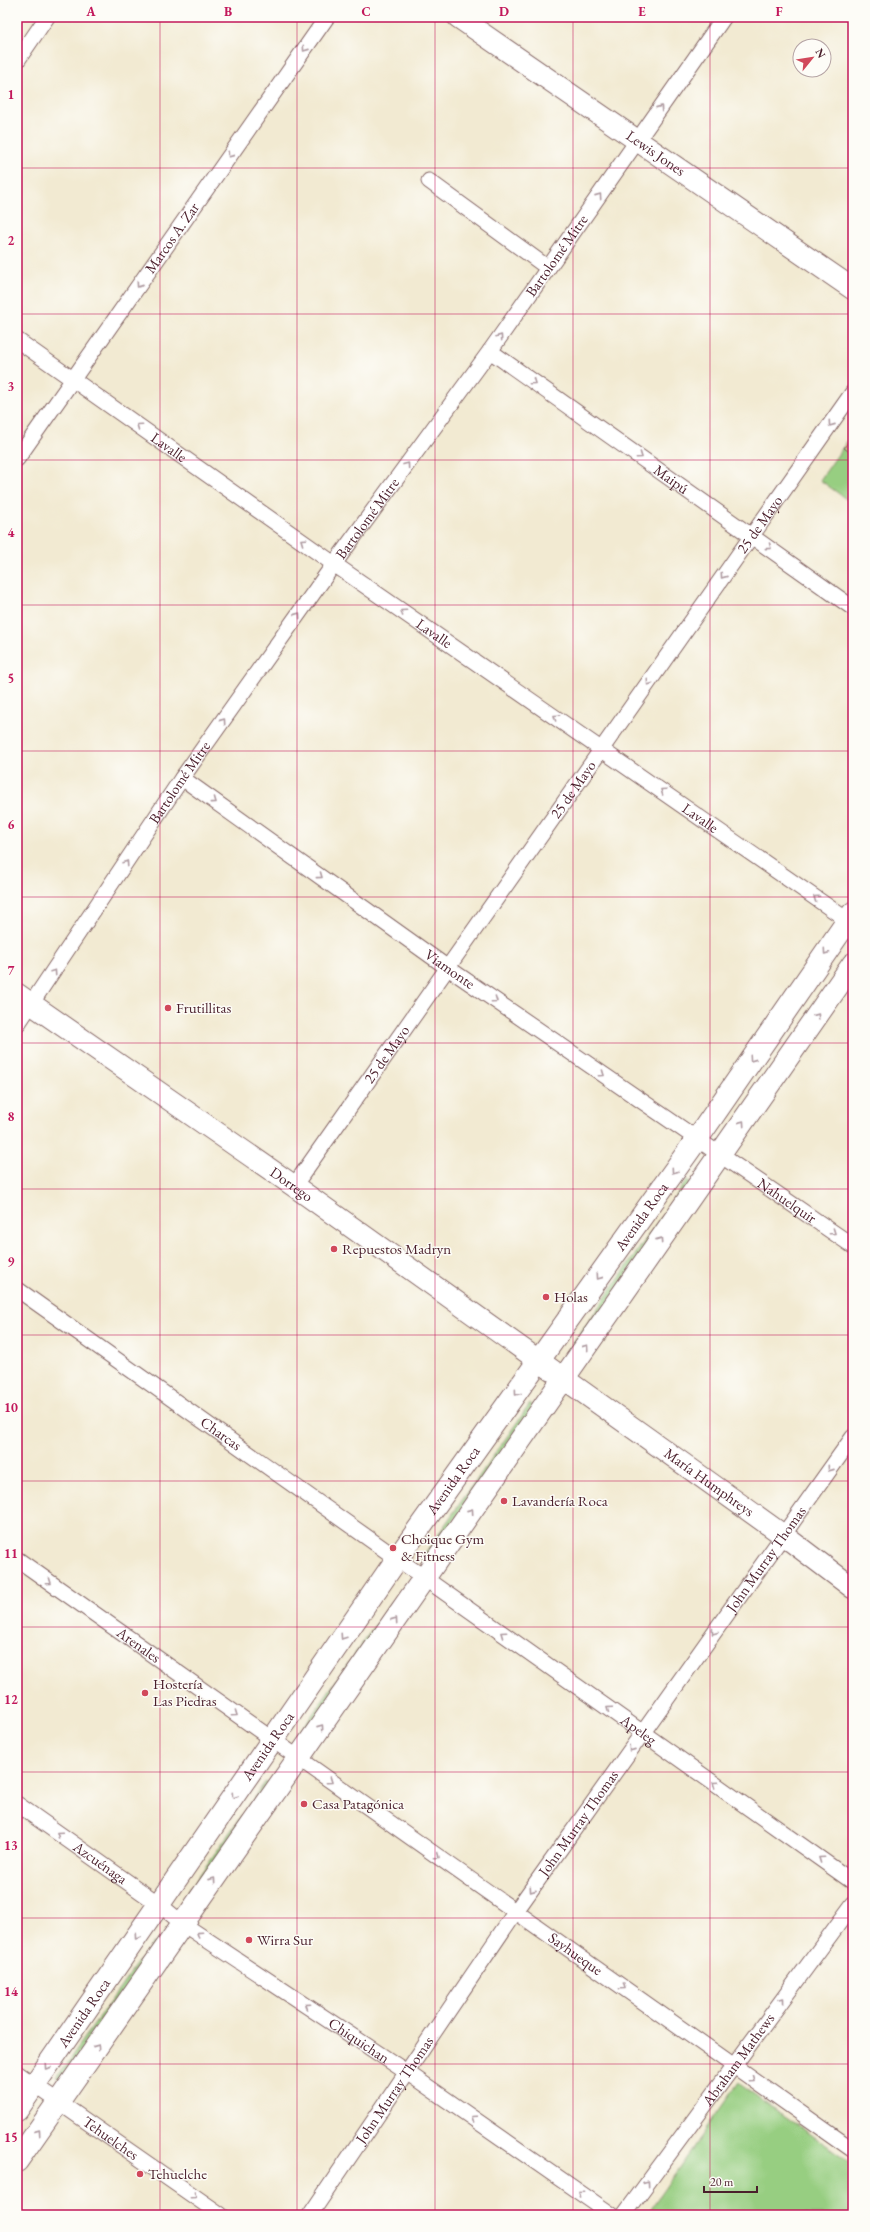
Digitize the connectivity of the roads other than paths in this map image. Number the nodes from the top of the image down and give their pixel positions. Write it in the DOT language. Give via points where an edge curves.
graph roads {
  1 [pos="47,17"];
  2 [pos="327,17"];
  3 [pos="458,17"];
  4 [pos="724,17"];
  5 [pos="17,61"];
  6 [pos="638,140"];
  7 [pos="429,181"];
  8 [pos="548,268"];
  9 [pos="853,289"];
  10 [pos="17,340"];
  11 [pos="490,351"];
  12 [pos="73,379"];
  13 [pos="853,392"];
  14 [pos="17,458"];
  15 [pos="752,535"];
  16 [pos="334,564"];
  17 [pos="853,608"];
  18 [pos="602,749"];
  19 [pos="182,778"];
  20 [pos="851,919"];
  21 [pos="853,964"];
  22 [pos="448,968"];
  23 [pos="24,999"];
  24 [pos="17,1025"];
  25 [pos="697,1139"];
  26 [pos="720,1155"];
  27 [pos="294,1186"];
  28 [pos="853,1246"];
  29 [pos="17,1289"];
  30 [pos="540,1361"];
  31 [pos="564,1379"];
  32 [pos="853,1437"];
  33 [pos="783,1536"];
  34 [pos="17,1559"];
  35 [pos="397,1559"];
  36 [pos="424,1578"];
  37 [pos="853,1588"];
  38 [pos="642,1732"];
  39 [pos="272,1741"];
  40 [pos="298,1759"];
  41 [pos="17,1804"];
  42 [pos="853,1882"];
  43 [pos="160,1904"];
  44 [pos="853,1904"];
  45 [pos="516,1911"];
  46 [pos="183,1924"];
  47 [pos="733,2066"];
  48 [pos="408,2073"];
  49 [pos="26,2079"];
  50 [pos="58,2102"];
  51 [pos="17,2110"];
  52 [pos="853,2150"];
  53 [pos="17,2161"];
  54 [pos="221,2215"];
  55 [pos="310,2215"];
  56 [pos="612,2215"];
  57 [pos="624,2215"];
  1 -- 5 [label="street"];
  2 -- 12 [label="street, Marcos A. Zar, one-way"];
  3 -- 6 [label="main road, Lewis Jones"];
  6 -- 4 [label="street, Bartolomé Mitre, one-way"];
  8 -- 6 [label="street, Bartolomé Mitre, one-way"];
  6 -- 9 [label="main road, Lewis Jones"];
  7 -- 8 [label="street"];
  11 -- 8 [label="street, Bartolomé Mitre, one-way"];
  10 -- 12 [label="street, Lavalle"];
  11 -- 15 [label="street, Maipú, one-way"];
  16 -- 11 [label="street, Bartolomé Mitre, one-way"];
  12 -- 14 [label="street, Marcos A. Zar"];
  16 -- 12 [label="street, Lavalle, one-way"];
  13 -- 15 [label="street, 25 de Mayo, one-way"];
  15 -- 17 [label="street, Maipú, one-way"];
  15 -- 18 [label="street, 25 de Mayo, one-way"];
  18 -- 16 [label="street, Lavalle, one-way"];
  19 -- 16 [label="street, Bartolomé Mitre, one-way"];
  20 -- 18 [label="street, Lavalle, one-way"];
  18 -- 22 [label="street, 25 de Mayo"];
  19 -- 22 [label="street, Viamonte, one-way"];
  23 -- 19 [label="street, Bartolomé Mitre, one-way"];
  20 -- 25 [label="main road, Avenida Roca, one-way"];
  26 -- 21 [label="main road, Avenida Roca, one-way"];
  22 -- 25 [label="street, Viamonte, one-way"];
  22 -- 27 [label="street, 25 de Mayo"];
  23 -- 24 [label="street, Bartolomé Mitre"];
  23 -- 27 [label="main road, Dorrego"];
  25 -- 26 [label="street, Viamonte"];
  25 -- 30 [label="main road, Avenida Roca, one-way"];
  26 -- 28 [label="street, Nahuelquir, one-way"];
  31 -- 26 [label="main road, Avenida Roca, one-way"];
  27 -- 30 [label="main road, Dorrego"];
  29 -- 35 [label="street, Charcas"];
  30 -- 31 [label="main road, Dorrego"];
  30 -- 35 [label="main road, Avenida Roca, one-way"];
  31 -- 33 [label="main road, María Humphreys"];
  36 -- 31 [label="main road, Avenida Roca, one-way"];
  32 -- 33 [label="street, John Murray Thomas, one-way"];
  33 -- 37 [label="main road, María Humphreys"];
  33 -- 38 [label="street, John Murray Thomas, one-way"];
  34 -- 39 [label="street, Arenales, one-way"];
  35 -- 36 [label="street, Charcas"];
  35 -- 39 [label="main road, Avenida Roca, one-way"];
  38 -- 36 [label="street, Apeleg, one-way"];
  40 -- 36 [label="main road, Avenida Roca, one-way"];
  42 -- 38 [label="street, Apeleg, one-way"];
  38 -- 45 [label="street, John Murray Thomas, one-way"];
  39 -- 40 [label="street, Arenales"];
  39 -- 43 [label="main road, Avenida Roca, one-way"];
  40 -- 45 [label="street, Sayhueque, one-way"];
  46 -- 40 [label="main road, Avenida Roca, one-way"];
  43 -- 41 [label="street, Azcuénaga, one-way"];
  43 -- 46 [label="street, Azcuénaga"];
  43 -- 49 [label="main road, Avenida Roca, one-way"];
  47 -- 44 [label="street, Abraham Mathews, one-way"];
  45 -- 47 [label="street, Sayhueque, one-way"];
  45 -- 48 [label="street, John Murray Thomas"];
  48 -- 46 [label="street, Chiquichan, one-way"];
  50 -- 46 [label="main road, Avenida Roca, one-way"];
  47 -- 52 [label="street, Sayhueque, one-way"];
  57 -- 47 [label="street, Abraham Mathews, one-way"];
  48 -- 55 [label="street, John Murray Thomas"];
  56 -- 48 [label="street, Chiquichan, one-way"];
  49 -- 50 [label="street, Tehuelches"];
  49 -- 51 [label="main road, Avenida Roca"];
  53 -- 50 [label="main road, Avenida Roca, one-way"];
  50 -- 54 [label="street, Tehuelches, one-way"];
}
